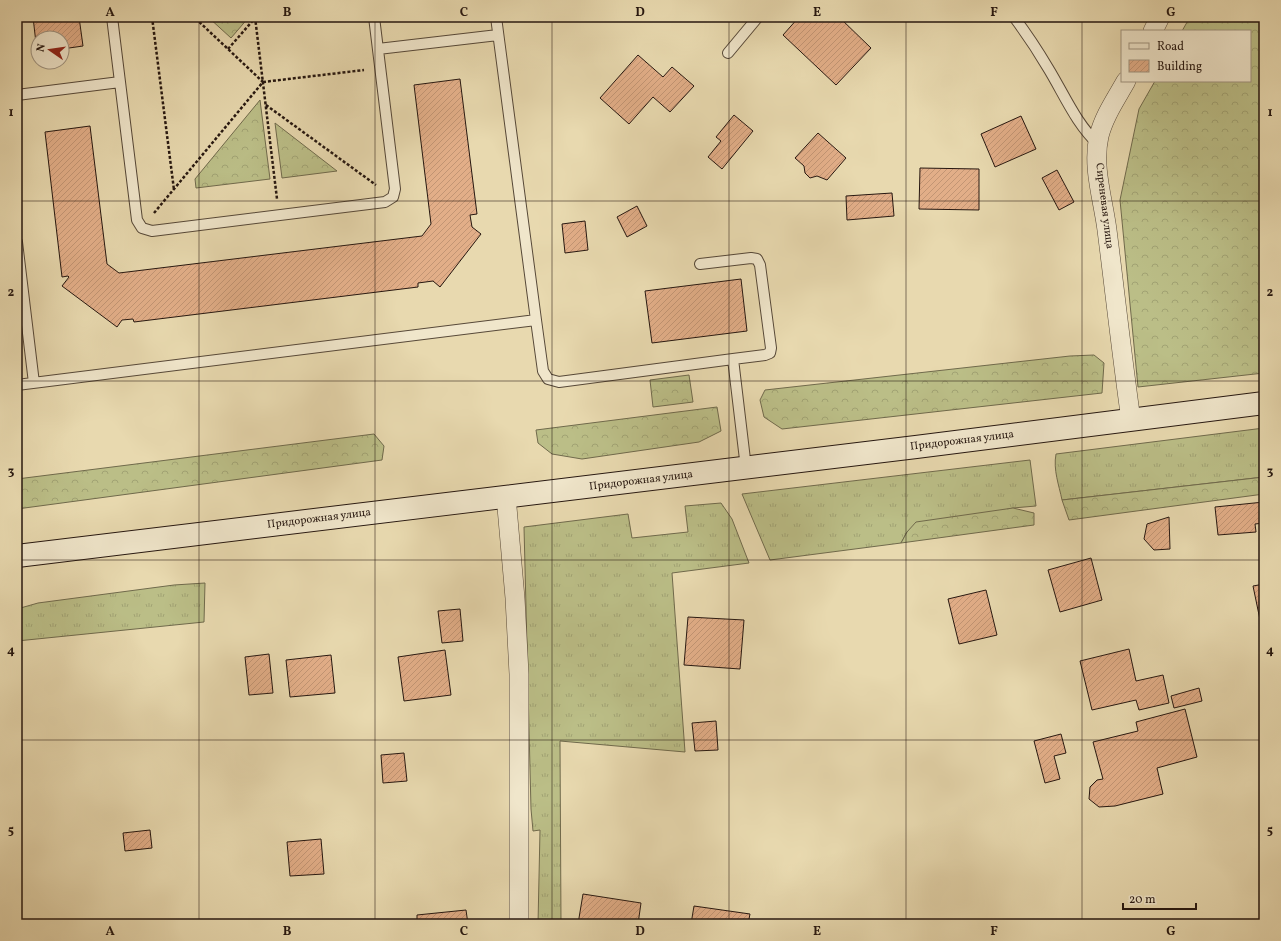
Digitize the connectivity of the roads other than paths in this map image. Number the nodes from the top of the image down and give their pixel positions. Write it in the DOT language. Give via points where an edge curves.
graph roads {
  1 [pos="112,17"];
  2 [pos="374,17"];
  3 [pos="496,17"];
  4 [pos="758,17"];
  5 [pos="1014,17"];
  6 [pos="1160,17"];
  7 [pos="1153,30"];
  8 [pos="498,35"];
  9 [pos="378,49"];
  10 [pos="728,53"];
  11 [pos="120,82"];
  12 [pos="1125,82"];
  13 [pos="17,95"];
  14 [pos="1098,145"];
  15 [pos="17,242"];
  16 [pos="700,264"];
  17 [pos="536,320"];
  18 [pos="733,359"];
  19 [pos="34,382"];
  20 [pos="17,385"];
  21 [pos="1264,403"];
  22 [pos="1131,420"];
  23 [pos="746,468"];
  24 [pos="506,496"];
  25 [pos="17,556"];
  26 [pos="519,924"];
  1 -- 11 [label="lane"];
  2 -- 9 [label="lane"];
  3 -- 8 [label="lane"];
  4 -- 10 [label="lane"];
  5 -- 14 [label="lane" via="1081,124"];
  6 -- 7 [label="street"];
  8 -- 9 [label="lane"];
  8 -- 17 [label="lane"];
  9 -- 11 [label="lane" via="396,189 393,197 385,202 152,231 142,228 137,220"];
  11 -- 13 [label="lane"];
  12 -- 14 [label="street, Сиреневая улица" via="1103,123"];
  14 -- 22 [label="street, Сиреневая улица" via="1099,185"];
  15 -- 19 [label="lane"];
  16 -- 18 [label="lane" via="751,258 757,259 760,265 770,353"];
  17 -- 18 [label="lane" via="543,371 548,379 559,382"];
  17 -- 19 [label="lane"];
  18 -- 23 [label="lane"];
  19 -- 20 [label="lane"];
  21 -- 22 [label="main road, Придорожная улица"];
  22 -- 23 [label="main road, Придорожная улица"];
  23 -- 24 [label="main road, Придорожная улица"];
  24 -- 25 [label="main road, Придорожная улица"];
  24 -- 26 [label="street" via="518,666"];
}
